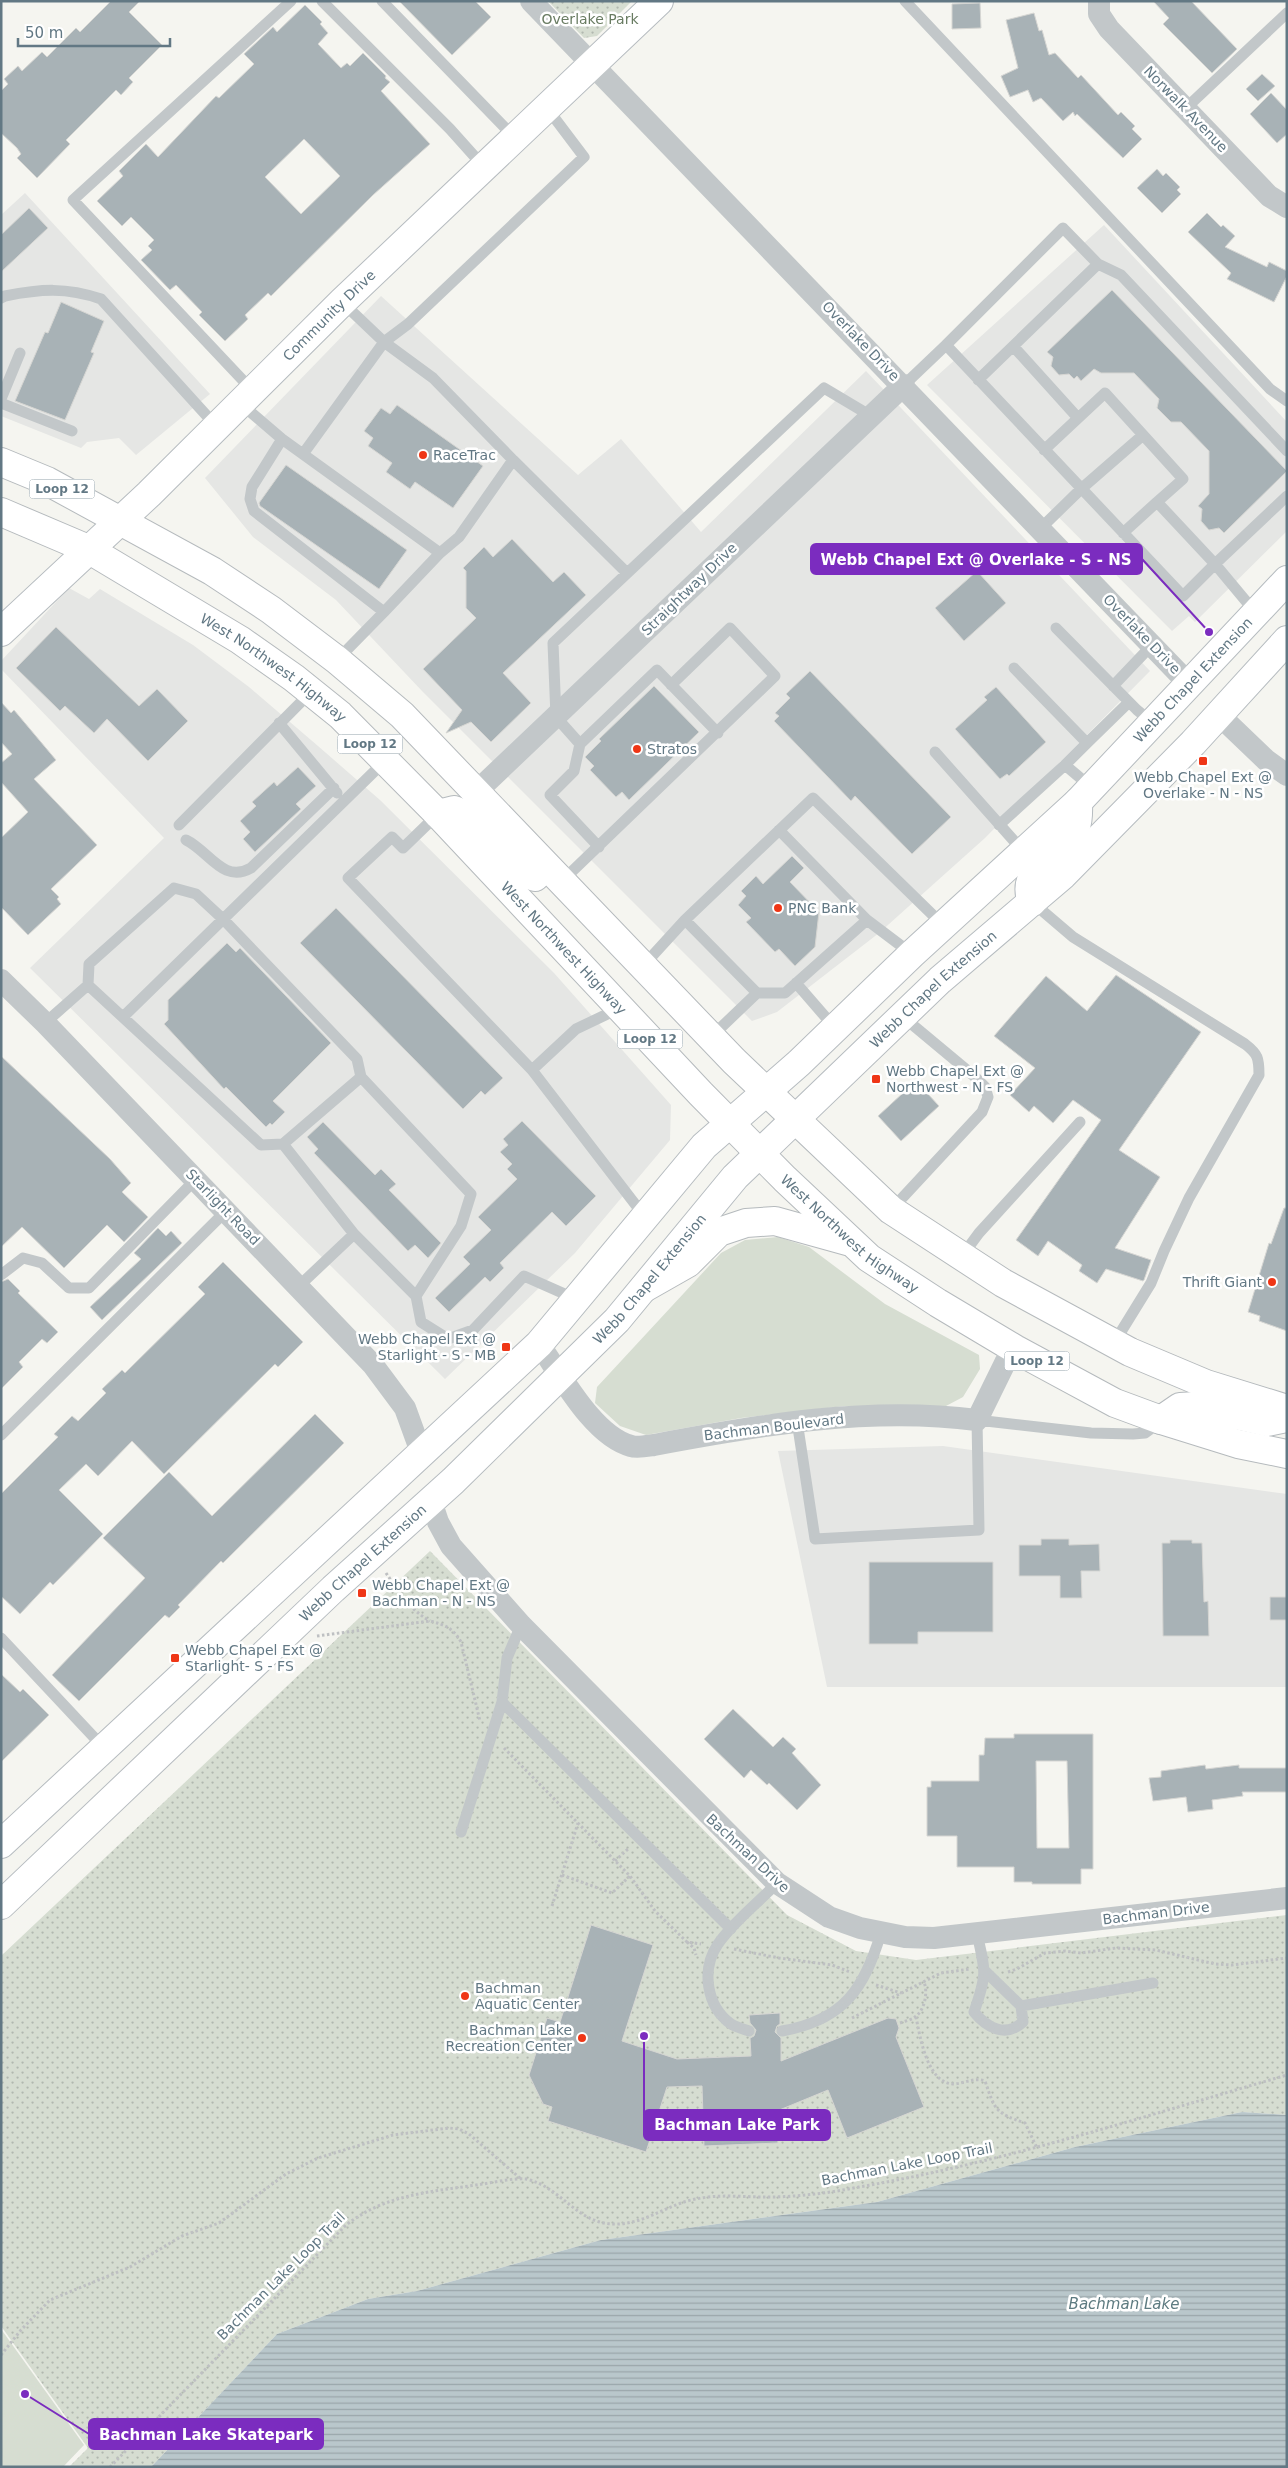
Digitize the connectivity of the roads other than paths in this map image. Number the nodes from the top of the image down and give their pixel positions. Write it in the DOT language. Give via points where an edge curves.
graph roads {
  1 [pos="291,1"];
  2 [pos="322,1"];
  3 [pos="382,1"];
  4 [pos="531,1"];
  5 [pos="659,1"];
  6 [pos="905,1"];
  7 [pos="1099,1"];
  8 [pos="1287,13"];
  9 [pos="592,64"];
  10 [pos="547,108"];
  11 [pos="1186,109"];
  12 [pos="515,138"];
  13 [pos="484,167"];
  14 [pos="1287,207"];
  15 [pos="1098,264"];
  16 [pos="1,298"];
  17 [pos="342,302"];
  18 [pos="384,342"];
  19 [pos="946,345"];
  20 [pos="1013,346"];
  21 [pos="20,352"];
  22 [pos="978,380"];
  23 [pos="904,385"];
  24 [pos="247,397"];
  25 [pos="1,399"];
  26 [pos="1287,401"];
  27 [pos="1,403"];
  28 [pos="872,416"];
  29 [pos="1078,418"];
  30 [pos="217,427"];
  31 [pos="72,431"];
  32 [pos="1144,436"];
  33 [pos="282,439"];
  34 [pos="1044,450"];
  35 [pos="1287,451"];
  36 [pos="303,454"];
  37 [pos="513,460"];
  38 [pos="1,462"];
  39 [pos="1081,489"];
  40 [pos="1287,496"];
  41 [pos="1158,502"];
  42 [pos="1,512"];
  43 [pos="120,520"];
  44 [pos="1041,528"];
  45 [pos="1123,533"];
  46 [pos="88,549"];
  47 [pos="440,553"];
  48 [pos="1215,564"];
  49 [pos="626,572"];
  50 [pos="1287,580"];
  51 [pos="384,612"];
  52 [pos="1256,612"];
  53 [pos="1056,628"];
  54 [pos="1,632"];
  55 [pos="1287,640"];
  56 [pos="1152,645"];
  57 [pos="337,660"];
  58 [pos="1014,668"];
  59 [pos="1190,684"];
  60 [pos="671,685"];
  61 [pos="1114,686"];
  62 [pos="311,692"];
  63 [pos="1129,702"];
  64 [pos="1220,715"];
  65 [pos="556,717"];
  66 [pos="279,723"];
  67 [pos="1153,723"];
  68 [pos="718,733"];
  69 [pos="1088,743"];
  70 [pos="580,744"];
  71 [pos="935,752"];
  72 [pos="386,760"];
  73 [pos="1065,766"];
  74 [pos="1287,775"];
  75 [pos="334,788"];
  76 [pos="475,793"];
  77 [pos="1085,795"];
  78 [pos="344,801"];
  79 [pos="438,814"];
  80 [pos="179,825"];
  81 [pos="1000,825"];
  82 [pos="780,830"];
  83 [pos="186,840"];
  84 [pos="599,847"];
  85 [pos="1024,852"];
  86 [pos="561,882"];
  87 [pos="1032,902"];
  88 [pos="224,920"];
  89 [pos="685,920"];
  90 [pos="867,920"];
  91 [pos="944,925"];
  92 [pos="912,954"];
  93 [pos="643,966"];
  94 [pos="1,980"];
  95 [pos="796,984"];
  96 [pos="88,985"];
  97 [pos="758,993"];
  98 [pos="620,1008"];
  99 [pos="902,1016"];
  100 [pos="123,1017"];
  101 [pos="45,1023"];
  102 [pos="835,1028"];
  103 [pos="711,1037"];
  104 [pos="532,1070"];
  105 [pos="361,1077"];
  106 [pos="766,1091"];
  107 [pos="796,1120"];
  108 [pos="1080,1122"];
  109 [pos="730,1123"];
  110 [pos="283,1144"];
  111 [pos="760,1154"];
  112 [pos="196,1179"];
  113 [pos="892,1210"];
  114 [pos="226,1211"];
  115 [pos="645,1217"];
  116 [pos="354,1234"];
  117 [pos="854,1243"];
  118 [pos="961,1258"];
  119 [pos="1,1275"];
  120 [pos="299,1286"];
  121 [pos="644,1288"];
  122 [pos="416,1296"];
  123 [pos="576,1299"];
  124 [pos="539,1344"];
  125 [pos="1114,1344"];
  126 [pos="1015,1349"];
  127 [pos="560,1375"];
  128 [pos="1287,1409"];
  129 [pos="1287,1418"];
  130 [pos="978,1420"];
  131 [pos="1162,1420"];
  132 [pos="797,1421"];
  133 [pos="1,1435"];
  134 [pos="421,1452"];
  135 [pos="1287,1454"];
  136 [pos="431,1501"];
  137 [pos="521,1625"];
  138 [pos="1,1638"];
  139 [pos="502,1702"];
  140 [pos="104,1748"];
  141 [pos="132,1781"];
  142 [pos="461,1832"];
  143 [pos="1,1844"];
  144 [pos="777,1884"];
  145 [pos="1287,1898"];
  146 [pos="1,1905"];
  147 [pos="731,1929"];
  148 [pos="881,1932"];
  149 [pos="977,1934"];
  150 [pos="986,1971"];
  151 [pos="1153,1983"];
  152 [pos="1021,2006"];
  153 [pos="749,2031"];
  154 [pos="782,2031"];
  1 -- 24 [label="lane" via="73,200"];
  2 -- 13 [label="lane"];
  3 -- 12 [label="lane"];
  4 -- 9 [label="street, Overlake Drive"];
  5 -- 9 [label="main road, Community Drive"];
  6 -- 26 [label="lane" via="1270,389"];
  7 -- 11 [label="street, Norwalk Avenue" via="1099,14 1109,29"];
  8 -- 11 [label="lane"];
  9 -- 10 [label="main road, Community Drive"];
  9 -- 23 [label="street, Overlake Drive"];
  10 -- 12 [label="main road, Community Drive"];
  10 -- 18 [label="lane" via="584,156 408,324"];
  11 -- 14 [label="street, Norwalk Avenue" via="1270,196"];
  12 -- 13 [label="main road, Community Drive"];
  13 -- 17 [label="main road, Community Drive"];
  15 -- 19 [label="lane" via="1063,228"];
  15 -- 20 [label="lane"];
  15 -- 35 [label="lane" via="1121,275"];
  16 -- 30 [label="lane" via="40,289 78,291 101,299"];
  17 -- 18 [label="lane"];
  17 -- 24 [label="main road, Community Drive"];
  18 -- 36 [label="lane"];
  18 -- 37 [label="lane" via="433,378"];
  19 -- 22 [label="lane"];
  19 -- 23 [label="lane"];
  20 -- 22 [label="lane"];
  20 -- 29 [label="lane"];
  21 -- 25 [label="lane"];
  22 -- 34 [label="lane"];
  23 -- 28 [label="street, Straightway Drive"];
  23 -- 44 [label="street, Overlake Drive"];
  24 -- 30 [label="main road, Community Drive"];
  24 -- 33 [label="lane"];
  27 -- 31 [label="lane"];
  28 -- 49 [label="lane" via="824,388"];
  28 -- 65 [label="street, Straightway Drive"];
  29 -- 32 [label="lane" via="1105,394"];
  29 -- 34 [label="lane"];
  30 -- 43 [label="main road, Community Drive"];
  32 -- 39 [label="lane"];
  32 -- 41 [label="lane" via="1183,479"];
  33 -- 36 [label="lane"];
  33 -- 51 [label="lane" via="252,487 250,499 254,511"];
  34 -- 39 [label="lane"];
  36 -- 47 [label="lane"];
  37 -- 47 [label="lane" via="459,537"];
  37 -- 49 [label="lane"];
  38 -- 43 [label="main road, Loop 12" via="47,481"];
  39 -- 44 [label="lane"];
  39 -- 45 [label="lane"];
  40 -- 48 [label="lane"];
  41 -- 45 [label="lane"];
  41 -- 48 [label="lane"];
  42 -- 46 [label="main road, West Northwest Highway / Loop 12"];
  43 -- 46 [label="main road, Community Drive"];
  43 -- 57 [label="main road, Loop 12" via="212,570"];
  44 -- 56 [label="street, Overlake Drive"];
  45 -- 48 [label="lane" via="1183,596"];
  46 -- 54 [label="main road, Community Drive"];
  46 -- 62 [label="main road, West Northwest Highway / Loop 12" via="240,640"];
  47 -- 51 [label="lane"];
  48 -- 52 [label="lane"];
  49 -- 65 [label="lane" via="553,643"];
  50 -- 52 [label="main road, Webb Chapel Extension"];
  51 -- 57 [label="lane"];
  52 -- 59 [label="main road, Webb Chapel Extension"];
  53 -- 61 [label="lane"];
  55 -- 64 [label="main road, Webb Chapel Extension"];
  56 -- 59 [label="street, Overlake Drive"];
  56 -- 61 [label="lane"];
  57 -- 76 [label="main road, Loop 12" via="402,715"];
  58 -- 69 [label="lane"];
  59 -- 64 [label="main road"];
  59 -- 67 [label="main road, Webb Chapel Extension"];
  60 -- 68 [label="lane"];
  60 -- 68 [label="lane" via="730,628 776,676"];
  60 -- 70 [label="lane" via="657,670"];
  61 -- 63 [label="lane"];
  62 -- 66 [label="lane"];
  62 -- 72 [label="main road, West Northwest Highway / Loop 12"];
  63 -- 67 [label="lane"];
  63 -- 69 [label="lane"];
  64 -- 74 [label="street" via="1266,760"];
  64 -- 87 [label="main road, Webb Chapel Extension" via="1084,854"];
  65 -- 70 [label="lane"];
  65 -- 76 [label="street, Straightway Drive"];
  66 -- 75 [label="lane"];
  66 -- 80 [label="lane"];
  67 -- 77 [label="main road, Webb Chapel Extension"];
  68 -- 84 [label="lane"];
  69 -- 73 [label="lane"];
  70 -- 84 [label="lane" via="574,771 550,795"];
  71 -- 81 [label="lane"];
  72 -- 78 [label="lane"];
  72 -- 79 [label="main road, West Northwest Highway / Loop 12"];
  73 -- 77 [label="lane"];
  73 -- 81 [label="lane"];
  75 -- 78 [label="lane"];
  75 -- 83 [label="lane" via="244,872 236,874 220,868"];
  76 -- 86 [label="main road, Loop 12"];
  77 -- 85 [label="main road, Webb Chapel Extension"];
  77 -- 87 [label="main road" via="1077,825 1032,876 1029,894"];
  78 -- 88 [label="lane"];
  79 -- 86 [label="main road" via="454,810 469,816 529,876"];
  79 -- 98 [label="main road, West Northwest Highway / Loop 12"];
  79 -- 104 [label="lane" via="403,848 392,836 348,878"];
  81 -- 85 [label="lane"];
  82 -- 89 [label="lane"];
  82 -- 90 [label="lane"];
  82 -- 91 [label="lane" via="813,798"];
  84 -- 86 [label="lane"];
  85 -- 91 [label="main road, Webb Chapel Extension"];
  86 -- 93 [label="main road, Loop 12"];
  87 -- 99 [label="main road, Webb Chapel Extension"];
  87 -- 125 [label="lane" via="1073,937 1245,1044 1256,1052 1259,1063 1259,1075 1189,1198 1152,1283"];
  88 -- 96 [label="lane" via="196,894 174,888 89,964"];
  88 -- 100 [label="lane"];
  88 -- 105 [label="lane" via="357,1059"];
  89 -- 93 [label="lane"];
  89 -- 97 [label="lane"];
  90 -- 92 [label="lane"];
  90 -- 95 [label="lane"];
  91 -- 92 [label="main road, Webb Chapel Extension"];
  92 -- 102 [label="main road, Webb Chapel Extension"];
  93 -- 103 [label="main road, Loop 12"];
  94 -- 101 [label="street, Starlight Road"];
  95 -- 97 [label="lane" via="786,993"];
  95 -- 102 [label="lane"];
  96 -- 100 [label="lane"];
  96 -- 101 [label="lane"];
  97 -- 103 [label="lane"];
  98 -- 104 [label="lane" via="576,1029"];
  98 -- 109 [label="main road, West Northwest Highway / Loop 12"];
  99 -- 107 [label="main road, Webb Chapel Extension"];
  99 -- 113 [label="lane" via="974,1076 985,1087 988,1096 982,1112"];
  100 -- 110 [label="lane" via="261,1145"];
  101 -- 112 [label="street, Starlight Road"];
  102 -- 106 [label="main road, Webb Chapel Extension"];
  103 -- 106 [label="main road, Loop 12"];
  104 -- 115 [label="lane"];
  105 -- 110 [label="lane"];
  105 -- 122 [label="lane" via="471,1194 461,1226"];
  106 -- 107 [label="main road, Loop 12"];
  106 -- 109 [label="main road, Webb Chapel Extension"];
  107 -- 111 [label="main road, Webb Chapel Extension"];
  107 -- 113 [label="main road, Loop 12"];
  108 -- 118 [label="lane" via="979,1233"];
  109 -- 111 [label="main road, West Northwest Highway / Loop 12"];
  109 -- 115 [label="main road, Webb Chapel Extension" via="704,1146"];
  110 -- 116 [label="lane"];
  111 -- 117 [label="main road, West Northwest Highway / Loop 12"];
  111 -- 121 [label="main road, Webb Chapel Extension" via="735,1177"];
  112 -- 114 [label="street, Starlight Road"];
  112 -- 119 [label="lane" via="89,1288 69,1288 42,1263 23,1258"];
  113 -- 118 [label="main road, Loop 12"];
  114 -- 120 [label="street, Starlight Road"];
  114 -- 133 [label="lane"];
  115 -- 123 [label="main road, Webb Chapel Extension"];
  116 -- 120 [label="lane"];
  116 -- 122 [label="lane"];
  117 -- 121 [label="main road" via="775,1221 746,1223 719,1232 688,1263"];
  117 -- 126 [label="main road, West Northwest Highway / Loop 12" via="897,1276"];
  118 -- 125 [label="main road, Loop 12"];
  120 -- 134 [label="street, Starlight Road" via="373,1365 405,1408"];
  121 -- 127 [label="main road, Webb Chapel Extension" via="617,1320"];
  122 -- 123 [label="lane" via="421,1322 448,1339 473,1330 524,1276"];
  123 -- 124 [label="main road, Webb Chapel Extension"];
  124 -- 127 [label="street, Bachman Boulevard"];
  124 -- 134 [label="main road, Webb Chapel Extension"];
  125 -- 128 [label="main road, Loop 12" via="1206,1384"];
  126 -- 130 [label="street"];
  126 -- 131 [label="main road, West Northwest Highway / Loop 12" via="1116,1403"];
  127 -- 132 [label="street, Bachman Boulevard" via="580,1404 610,1437 632,1447"];
  127 -- 136 [label="main road, Webb Chapel Extension"];
  129 -- 131 [label="main road" via="1267,1422 1197,1406 1180,1407"];
  130 -- 131 [label="lane" via="1091,1433 1133,1434 1146,1433"];
  130 -- 132 [label="street, Bachman Boulevard" via="872,1415"];
  130 -- 132 [label="lane" via="979,1530 816,1539"];
  131 -- 135 [label="main road, West Northwest Highway / Loop 12" via="1238,1444"];
  134 -- 136 [label="main road"];
  134 -- 140 [label="main road, Webb Chapel Extension"];
  136 -- 137 [label="street, Bachman Drive" via="451,1546"];
  136 -- 141 [label="main road, Webb Chapel Extension" via="333,1589"];
  137 -- 139 [label="lane" via="507,1658"];
  137 -- 144 [label="street, Bachman Drive"];
  138 -- 140 [label="lane"];
  139 -- 142 [label="lane"];
  139 -- 147 [label="lane"];
  140 -- 141 [label="main road"];
  140 -- 143 [label="main road, Webb Chapel Extension"];
  141 -- 146 [label="main road, Webb Chapel Extension"];
  144 -- 147 [label="lane"];
  144 -- 148 [label="street, Bachman Drive" via="829,1917"];
  145 -- 149 [label="street, Bachman Drive"];
  147 -- 153 [label="lane" via="712,1957 708,1973 710,1993 718,2011 732,2024"];
  148 -- 149 [label="street, Bachman Drive" via="934,1938"];
  148 -- 154 [label="lane" via="874,1957 854,1996 833,2012 802,2028"];
  149 -- 150 [label="lane"];
  150 -- 152 [label="lane"];
  150 -- 152 [label="lane" via="974,2012 984,2024 1003,2031 1017,2027 1023,2022"];
  151 -- 152 [label="lane"];
}
